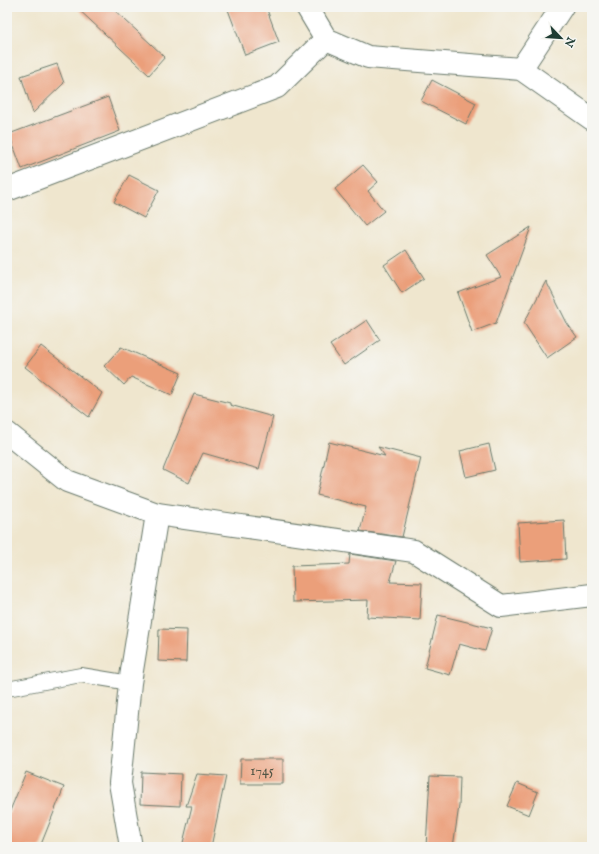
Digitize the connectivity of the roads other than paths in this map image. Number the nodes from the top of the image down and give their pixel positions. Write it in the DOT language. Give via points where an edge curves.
graph roads {
  1 [pos="307,7"];
  2 [pos="562,7"];
  3 [pos="326,39"];
  4 [pos="521,69"];
  5 [pos="592,119"];
  6 [pos="7,190"];
  7 [pos="7,433"];
  8 [pos="157,514"];
  9 [pos="592,595"];
  10 [pos="130,683"];
  11 [pos="7,689"];
  12 [pos="131,847"];
  1 -- 3 [label="street"];
  2 -- 4 [label="street"];
  3 -- 4 [label="street" via="368,56"];
  3 -- 6 [label="street" via="277,87"];
  4 -- 5 [label="street"];
  7 -- 8 [label="street" via="67,481"];
  8 -- 9 [label="street" via="414,551 501,606"];
  8 -- 10 [label="street"];
  10 -- 11 [label="lane" via="81,675"];
  10 -- 12 [label="street" via="120,783"];
}
